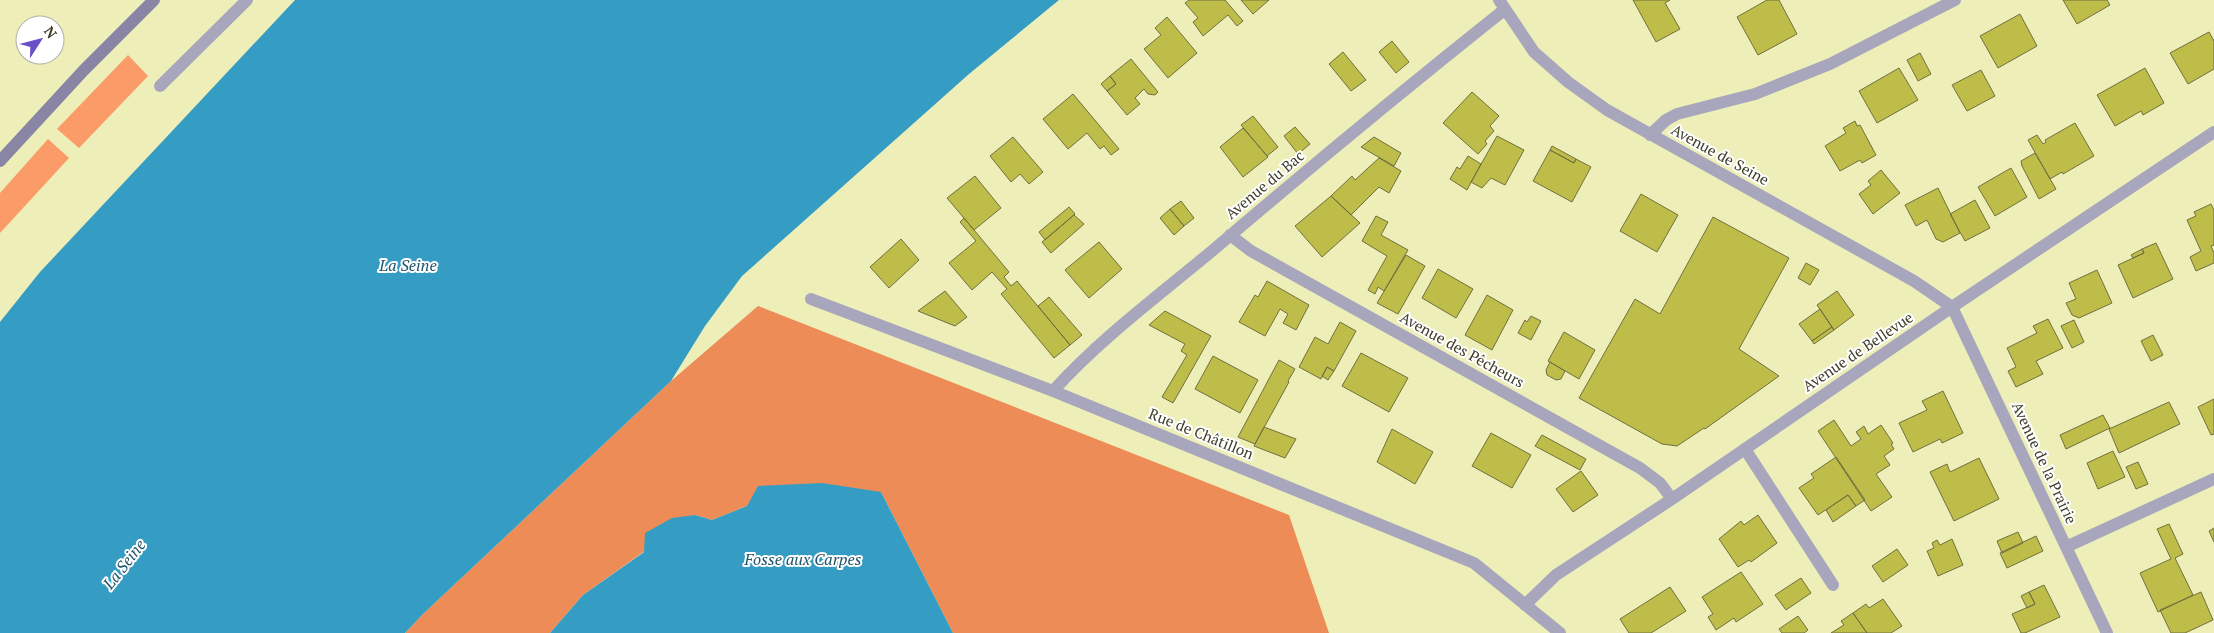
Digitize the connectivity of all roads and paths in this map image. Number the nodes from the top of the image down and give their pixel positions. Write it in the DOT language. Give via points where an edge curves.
graph roads {
  1 [pos="154,0"];
  2 [pos="247,0"];
  3 [pos="1955,0"];
  4 [pos="1502,5"];
  5 [pos="160,86"];
  6 [pos="2214,132"];
  7 [pos="1650,135"];
  8 [pos="0,161"];
  9 [pos="1230,235"];
  10 [pos="811,299"];
  11 [pos="1952,307"];
  12 [pos="1053,391"];
  13 [pos="1745,449"];
  14 [pos="2214,479"];
  15 [pos="1672,499"];
  16 [pos="2066,546"];
  17 [pos="1833,586"];
  18 [pos="1526,605"];
  19 [pos="1560,633"];
  20 [pos="2107,633"];
  1 -- 8 [label="main road"];
  2 -- 5 [label="street"];
  3 -- 7 [label="street" via="1830,64 1754,94 1677,114"];
  4 -- 7 [label="street, Avenue de Seine" via="1534,52 1568,82"];
  4 -- 9 [label="street, Avenue du Bac"];
  6 -- 11 [label="street, Avenue de Bellevue"];
  7 -- 11 [label="street, Avenue de Seine" via="1914,281"];
  9 -- 12 [label="street, Avenue du Bac" via="1077,364"];
  9 -- 15 [label="street, Avenue des Pêcheurs" via="1251,251 1640,468 1660,483"];
  10 -- 12 [label="street, Rue de Châtillon"];
  11 -- 13 [label="street, Avenue de Bellevue"];
  11 -- 16 [label="street, Avenue de la Prairie"];
  12 -- 18 [label="street, Rue de Châtillon" via="1474,563"];
  13 -- 15 [label="street, Avenue de Bellevue"];
  13 -- 17 [label="street"];
  14 -- 16 [label="street"];
  15 -- 18 [label="street, Avenue de Bellevue" via="1556,575"];
  16 -- 20 [label="street, Avenue de la Prairie"];
  18 -- 19 [label="street, Rue de Châtillon"];
}
